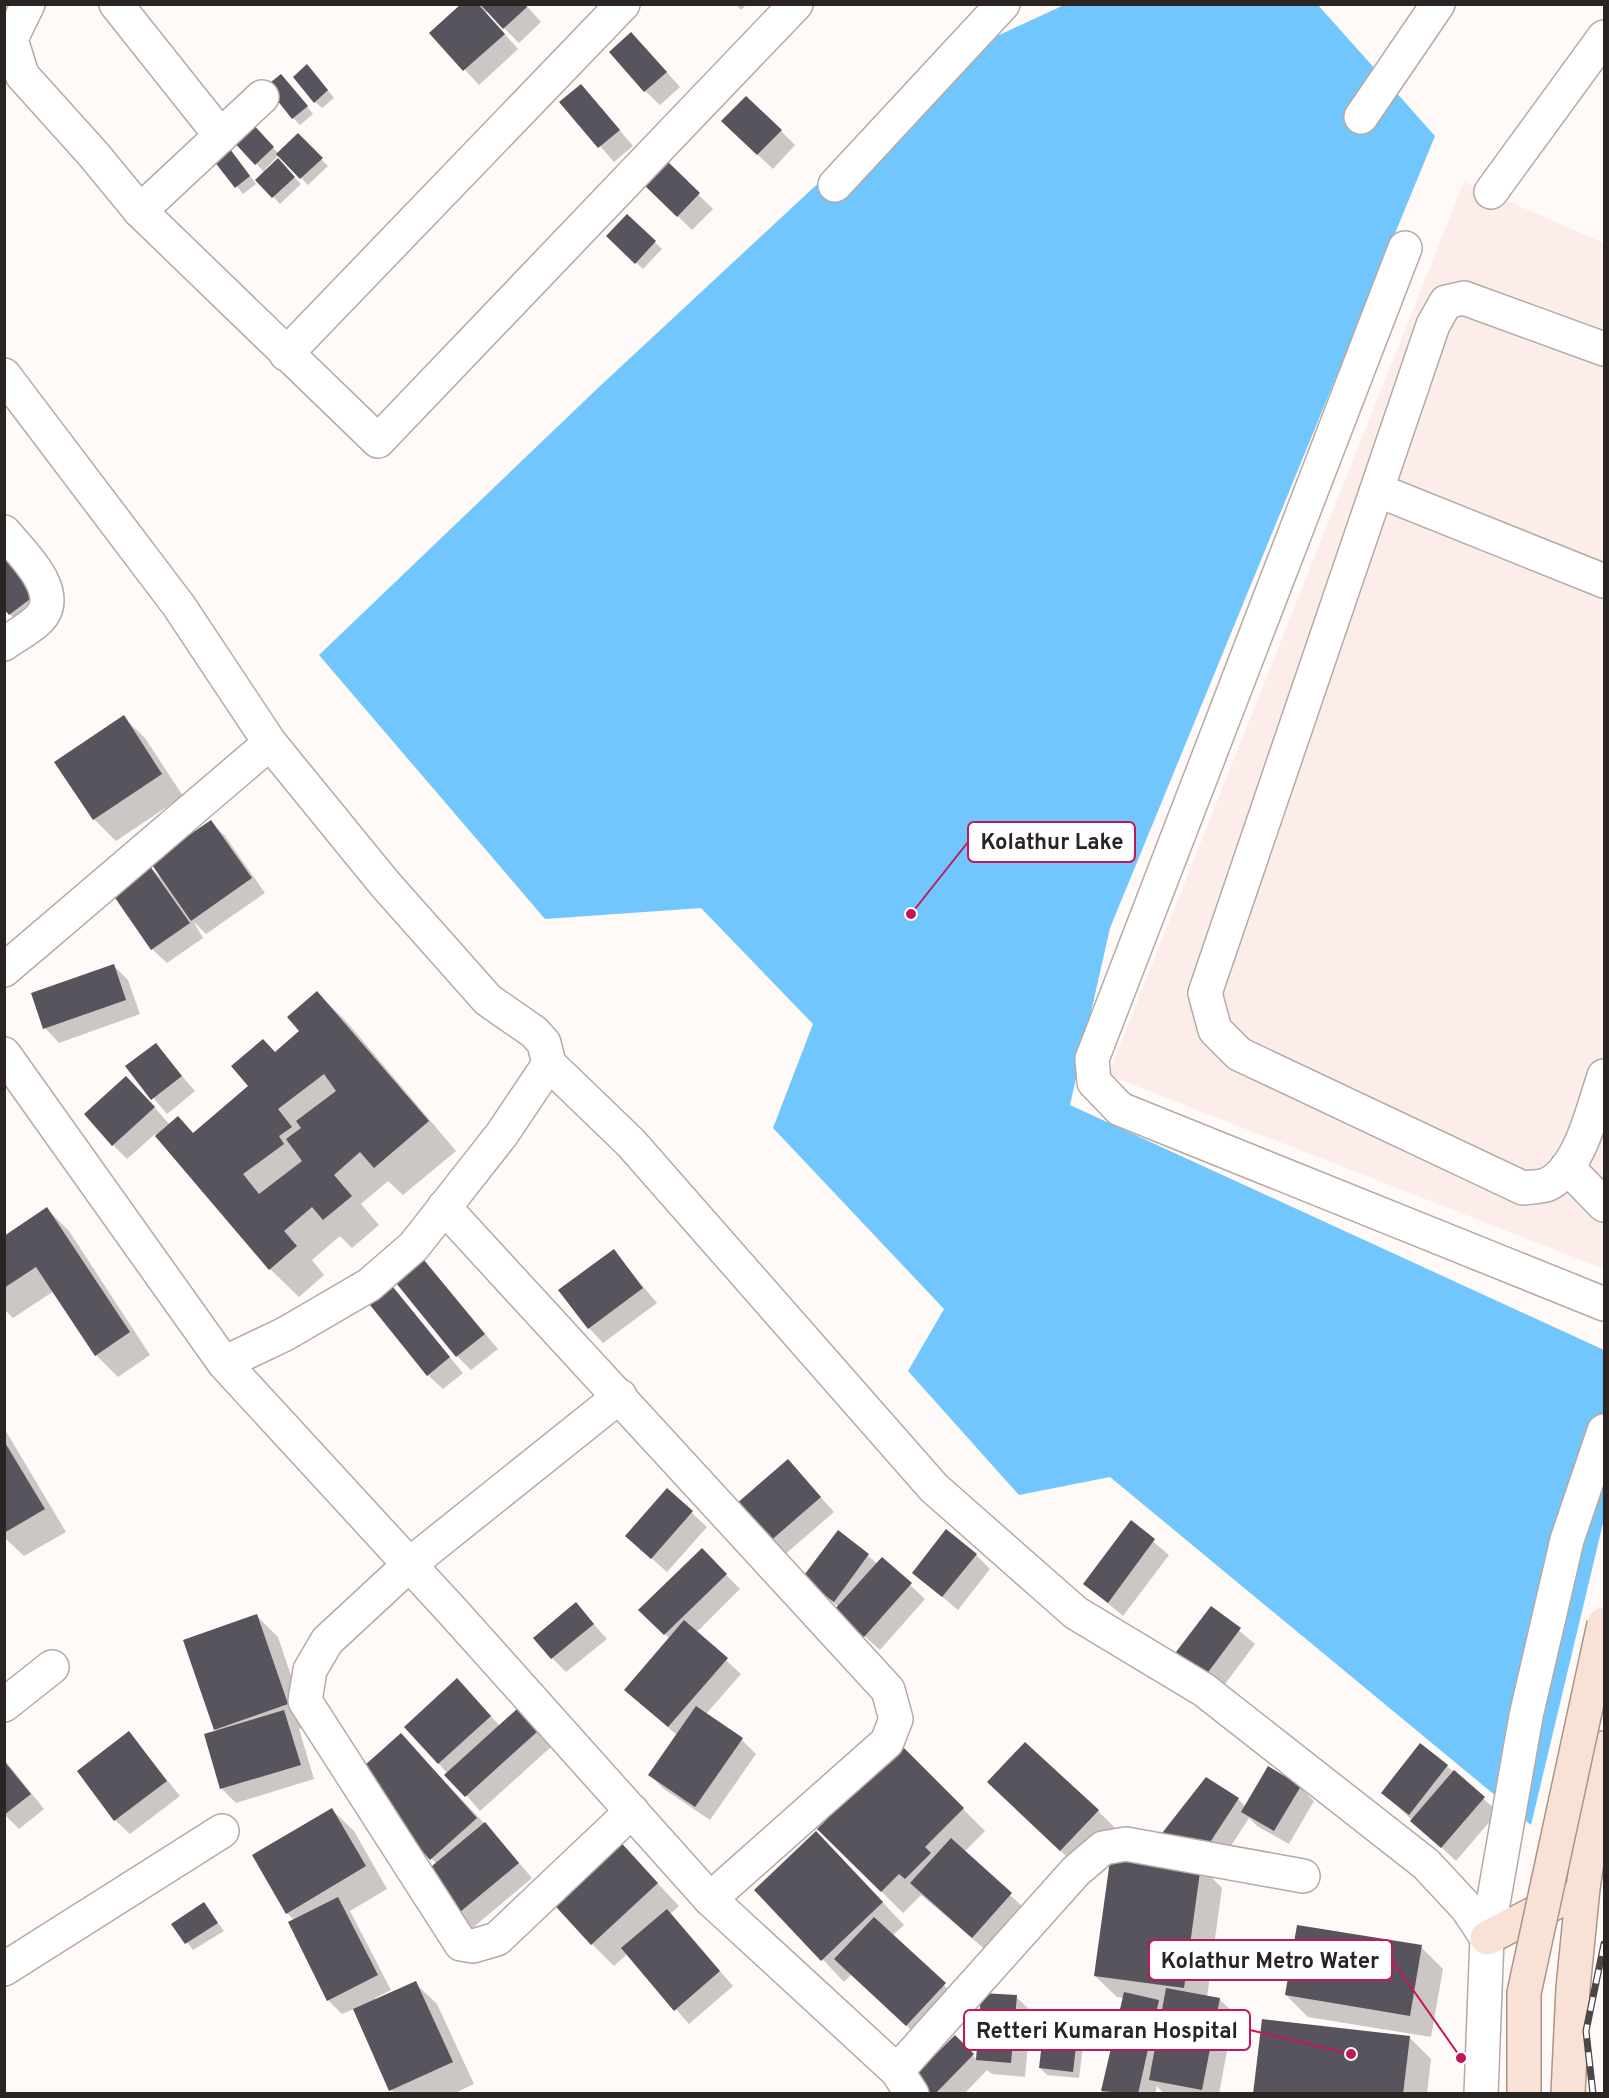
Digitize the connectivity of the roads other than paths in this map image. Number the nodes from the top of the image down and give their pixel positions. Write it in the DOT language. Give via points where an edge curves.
graph roads {
  1 [pos="28,4"];
  2 [pos="116,4"];
  3 [pos="623,4"];
  4 [pos="796,4"];
  5 [pos="1004,4"];
  6 [pos="1438,4"];
  7 [pos="1605,37"];
  8 [pos="262,97"];
  9 [pos="1361,117"];
  10 [pos="220,136"];
  11 [pos="835,185"];
  12 [pos="1491,192"];
  13 [pos="140,211"];
  14 [pos="1405,248"];
  15 [pos="1605,349"];
  16 [pos="286,354"];
  17 [pos="4,375"];
  18 [pos="1377,490"];
  19 [pos="4,532"];
  20 [pos="1605,581"];
  21 [pos="4,644"];
  22 [pos="270,743"];
  23 [pos="4,970"];
  24 [pos="4,1054"];
  25 [pos="549,1064"];
  26 [pos="1605,1076"];
  27 [pos="1568,1167"];
  28 [pos="1605,1205"];
  29 [pos="444,1207"];
  30 [pos="1605,1304"];
  31 [pos="224,1363"];
  32 [pos="620,1396"];
  33 [pos="1605,1431"];
  34 [pos="410,1564"];
  35 [pos="1605,1624"];
  36 [pos="52,1667"];
  37 [pos="4,1705"];
  38 [pos="1605,1748"];
  39 [pos="632,1811"];
  40 [pos="222,1831"];
  41 [pos="1303,1876"];
  42 [pos="1583,1888"];
  43 [pos="710,1899"];
  44 [pos="1486,1938"];
  45 [pos="4,1969"];
  46 [pos="904,2082"];
  47 [pos="1482,2094"];
  48 [pos="1524,2094"];
  49 [pos="1568,2094"];
  1 -- 13 [label="street" via="10,39 22,75"];
  2 -- 10 [label="street"];
  3 -- 16 [label="street"];
  4 -- 16 [label="street" via="378,441"];
  5 -- 11 [label="street"];
  6 -- 9 [label="street"];
  7 -- 12 [label="street"];
  8 -- 10 [label="street"];
  10 -- 13 [label="street"];
  13 -- 16 [label="street"];
  14 -- 30 [label="street" via="1092,1059 1094,1082 1120,1109"];
  15 -- 18 [label="street" via="1464,298 1446,302 1433,326"];
  17 -- 22 [label="street" via="179,606"];
  18 -- 20 [label="street"];
  18 -- 27 [label="street" via="1205,993 1215,1030 1239,1054 1265,1068 1523,1188 1546,1185"];
  19 -- 21 [label="street" via="42,580 47,600 40,618"];
  22 -- 23 [label="street"];
  22 -- 25 [label="street" via="385,885 488,1000 544,1043"];
  24 -- 31 [label="street"];
  25 -- 29 [label="street" via="502,1134"];
  25 -- 44 [label="street" via="631,1143 934,1488 1076,1613 1204,1690 1426,1864 1467,1908"];
  26 -- 27 [label="street" via="1581,1144"];
  27 -- 28 [label="street"];
  29 -- 31 [label="street" via="414,1246 369,1285 285,1334"];
  29 -- 32 [label="street"];
  31 -- 34 [label="street"];
  32 -- 34 [label="street"];
  32 -- 43 [label="street" via="888,1690 896,1719 887,1742"];
  33 -- 44 [label="street" via="1567,1540 1526,1716"];
  34 -- 39 [label="street"];
  34 -- 39 [label="street" via="327,1641 310,1671 305,1701 461,1944 473,1946 497,1939"];
  35 -- 48 [label="main road, bridge" via="1524,1993"];
  36 -- 37 [label="street"];
  38 -- 42 [label="main road"];
  39 -- 43 [label="street"];
  40 -- 45 [label="street"];
  41 -- 46 [label="street" via="1126,1844 1103,1848 1076,1871"];
  42 -- 44 [label="main road"];
  42 -- 49 [label="main road"];
  43 -- 46 [label="street"];
  44 -- 47 [label="street"];
}
